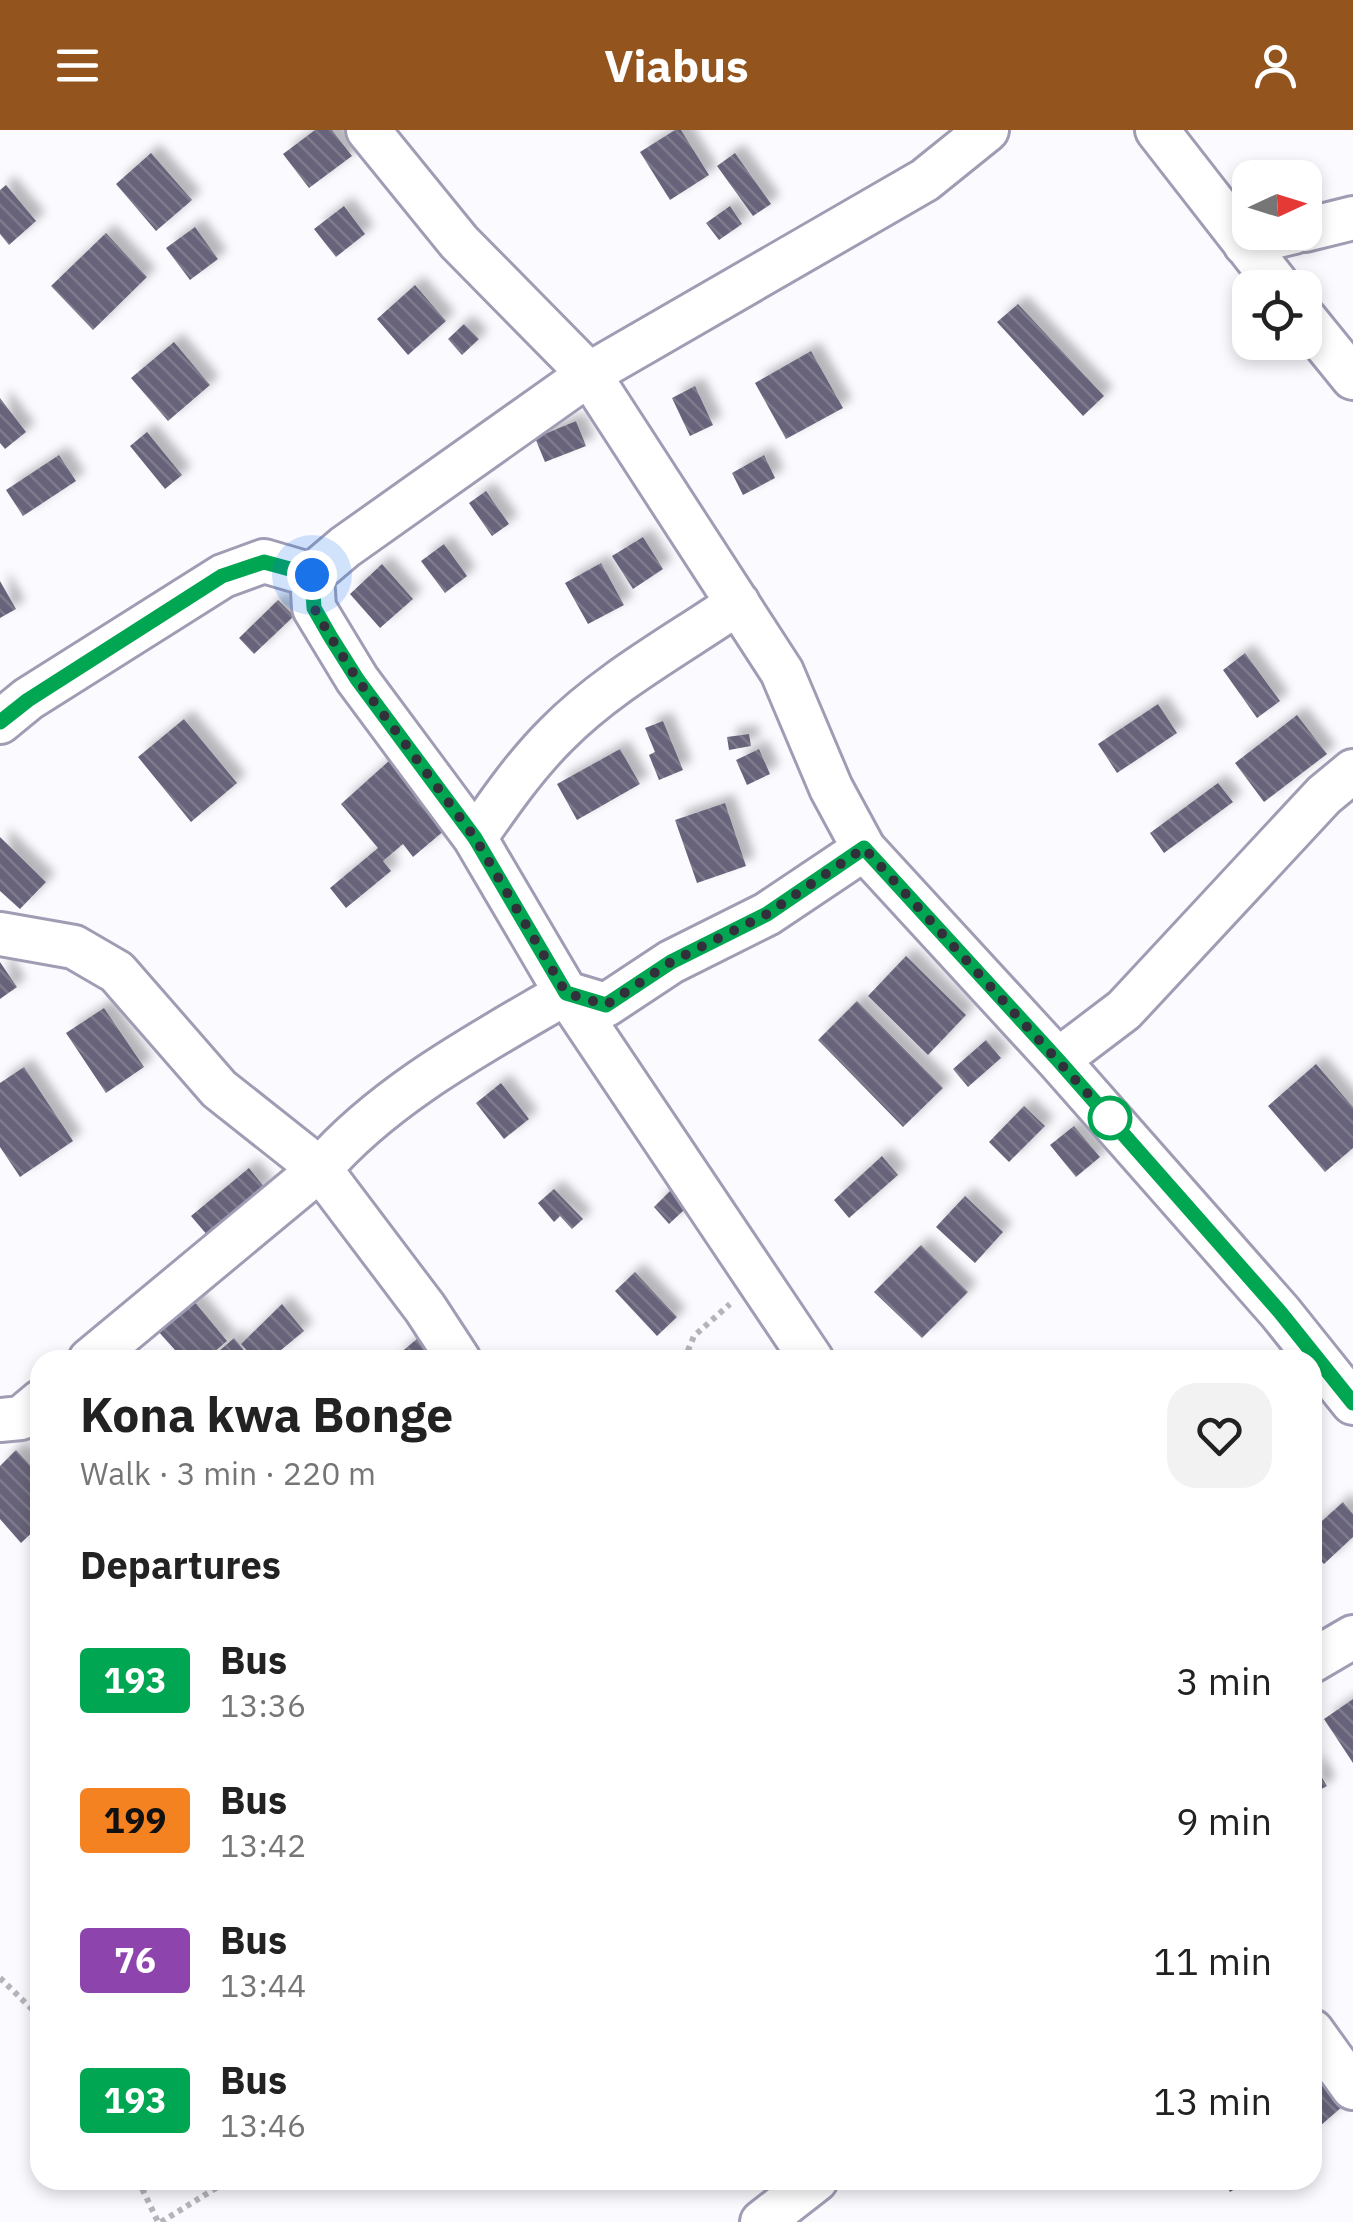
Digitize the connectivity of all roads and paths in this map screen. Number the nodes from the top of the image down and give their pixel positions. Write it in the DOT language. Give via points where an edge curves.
graph roads {
  1 [pos="368,130"];
  2 [pos="987,130"];
  3 [pos="1157,130"];
  4 [pos="1353,218"];
  5 [pos="1322,226"];
  6 [pos="1232,227"];
  7 [pos="1250,250"];
  8 [pos="1266,270"];
  9 [pos="1322,340"];
  10 [pos="589,374"];
  11 [pos="1353,378"];
  12 [pos="312,575"];
  13 [pos="738,603"];
  14 [pos="0,722"];
  15 [pos="1353,771"];
  16 [pos="475,838"];
  17 [pos="864,848"];
  18 [pos="0,934"];
  19 [pos="566,993"];
  20 [pos="1058,1060"];
  21 [pos="320,1169"];
  22 [pos="757,1278"];
  23 [pos="102,1350"];
  24 [pos="452,1350"];
  25 [pos="688,1350"];
  26 [pos="805,1350"];
  27 [pos="1310,1350"];
  28 [pos="1322,1364"];
  29 [pos="1353,1403"];
  30 [pos="1353,1637"];
  31 [pos="1322,1655"];
  32 [pos="0,1978"];
  33 [pos="30,2007"];
  34 [pos="1322,2046"];
  35 [pos="1353,2088"];
  36 [pos="143,2190"];
  37 [pos="213,2190"];
  38 [pos="803,2190"];
  39 [pos="160,2222"];
  40 [pos="762,2222"];
  1 -- 10 [label="street" via="458,242"];
  2 -- 10 [label="street" via="925,180"];
  3 -- 6 [label="street"];
  4 -- 5 [label="street"];
  7 -- 8 [label="street"];
  9 -- 11 [label="street"];
  10 -- 12 [label="street"];
  10 -- 13 [label="street"];
  12 -- 14 [label="street" via="264,562 222,576"];
  12 -- 16 [label="street" via="314,608 330,636"];
  13 -- 16 [label="street" via="566,725"];
  13 -- 17 [label="street" via="782,672"];
  15 -- 20 [label="street" via="1124,1010"];
  16 -- 19 [label="street"];
  17 -- 19 [label="street" via="767,914 671,962 606,1005"];
  17 -- 20 [label="street"];
  18 -- 21 [label="street" via="74,947 116,972 219,1089"];
  19 -- 21 [label="street" via="452,1060 352,1134"];
  19 -- 22 [label="street"];
  20 -- 27 [label="street"];
  21 -- 23 [label="street"];
  21 -- 24 [label="street"];
  22 -- 25 [label="path" via="694,1336"];
  22 -- 26 [label="street"];
  28 -- 29 [label="street"];
  30 -- 31 [label="street"];
  32 -- 33 [label="path"];
  34 -- 35 [label="street"];
  36 -- 39 [label="path"];
  37 -- 39 [label="path"];
  38 -- 40 [label="street"];
}
